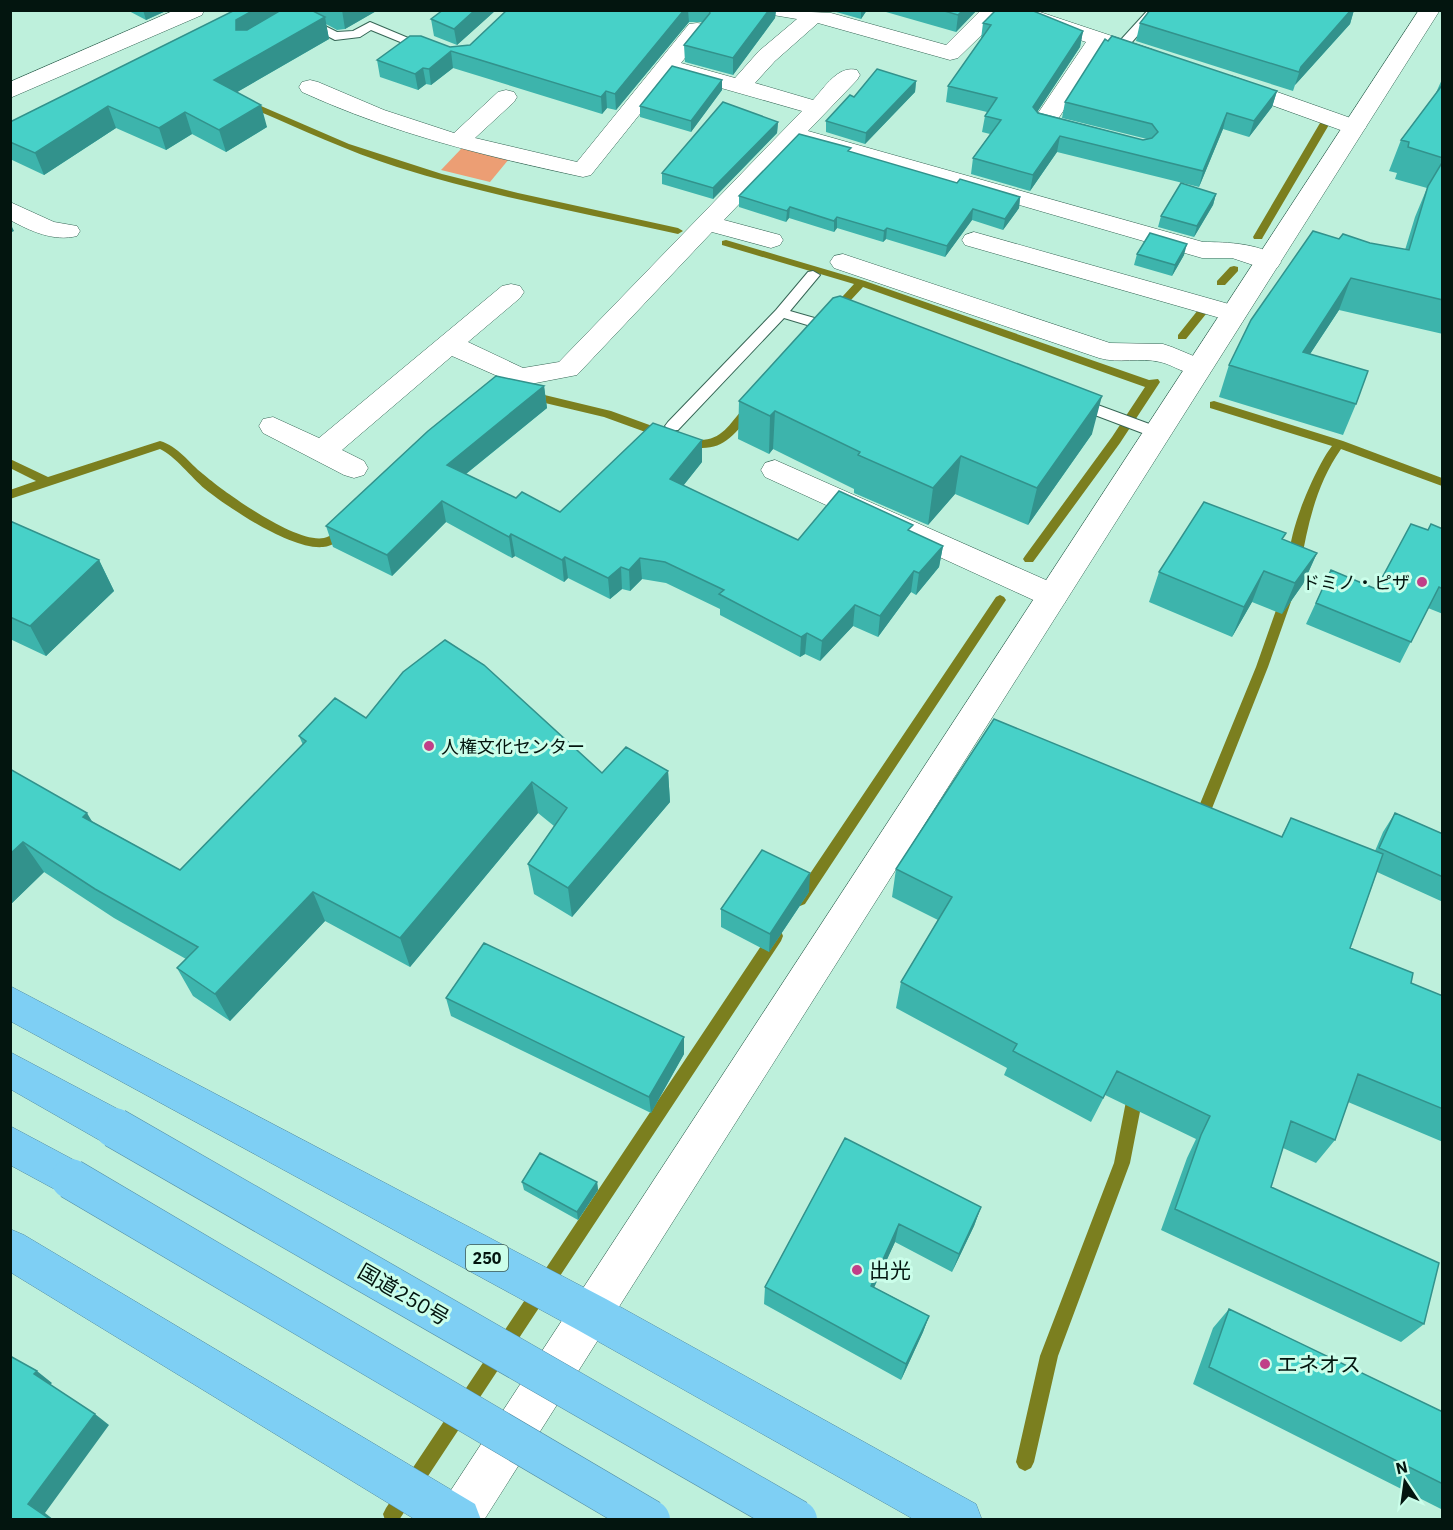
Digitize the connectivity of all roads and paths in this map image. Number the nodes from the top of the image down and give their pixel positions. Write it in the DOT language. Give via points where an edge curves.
graph roads {
  1 [pos="194,10"];
  2 [pos="782,10"];
  3 [pos="1008,10"];
  4 [pos="1155,10"];
  5 [pos="1430,10"];
  6 [pos="295,17"];
  7 [pos="812,17"];
  8 [pos="697,29"];
  9 [pos="1098,40"];
  10 [pos="419,45"];
  11 [pos="1121,47"];
  12 [pos="443,51"];
  13 [pos="1164,61"];
  14 [pos="669,66"];
  15 [pos="849,75"];
  16 [pos="1208,76"];
  17 [pos="740,86"];
  18 [pos="310,87"];
  19 [pos="10,91"];
  20 [pos="506,97"];
  21 [pos="336,100"];
  22 [pos="817,108"];
  23 [pos="312,114"];
  24 [pos="1354,127"];
  25 [pos="793,133"];
  26 [pos="1097,136"];
  27 [pos="458,142"];
  28 [pos="10,209"];
  29 [pos="707,223"];
  30 [pos="1020,228"];
  31 [pos="68,231"];
  32 [pos="771,240"];
  33 [pos="974,240"];
  34 [pos="1005,250"];
  35 [pos="843,262"];
  36 [pos="1268,262"];
  37 [pos="813,275"];
  38 [pos="511,292"];
  39 [pos="781,313"];
  40 [pos="1234,314"];
  41 [pos="848,323"];
  42 [pos="448,344"];
  43 [pos="1199,368"];
  44 [pos="1062,397"];
  45 [pos="273,426"];
  46 [pos="673,426"];
  47 [pos="1150,430"];
  48 [pos="322,451"];
  49 [pos="354,468"];
  50 [pos="775,470"];
  51 [pos="1053,597"];
  52 [pos="10,1002"];
  53 [pos="10,1069"];
  54 [pos="10,1144"];
  55 [pos="10,1249"];
  56 [pos="591,1314"];
  57 [pos="458,1519"];
  58 [pos="650,1520"];
  59 [pos="797,1520"];
  60 [pos="960,1520"];
  1 -- 19 [label="street"];
  2 -- 7 [label="street"];
  3 -- 7 [label="street" via="988,16 947,61 831,19"];
  3 -- 9 [label="street"];
  4 -- 11 [label="lane"];
  5 -- 24 [label="street"];
  6 -- 10 [label="lane" via="335,36 356,34 370,27"];
  7 -- 17 [label="street"];
  8 -- 14 [label="street"];
  9 -- 11 [label="street"];
  9 -- 26 [label="street" via="1044,122"];
  10 -- 12 [label="street" via="423,42"];
  11 -- 13 [label="street"];
  14 -- 17 [label="street"];
  14 -- 27 [label="street" via="583,170"];
  15 -- 22 [label="street"];
  16 -- 24 [label="street"];
  17 -- 22 [label="street"];
  18 -- 21 [label="street"];
  20 -- 27 [label="street"];
  21 -- 23 [label="street"];
  21 -- 27 [label="street"];
  22 -- 25 [label="street"];
  24 -- 36 [label="street"];
  25 -- 29 [label="street"];
  25 -- 36 [label="street" via="1202,250 1235,249"];
  28 -- 31 [label="street" via="41,227"];
  29 -- 32 [label="street"];
  29 -- 42 [label="street" via="567,369 520,377"];
  30 -- 34 [label="street"];
  33 -- 34 [label="street"];
  34 -- 40 [label="street" via="1106,267"];
  35 -- 43 [label="street" via="931,280 1108,352 1163,353"];
  36 -- 40 [label="street"];
  37 -- 39 [label="lane"];
  38 -- 42 [label="street"];
  39 -- 41 [label="lane" via="831,329"];
  39 -- 46 [label="lane"];
  40 -- 43 [label="street"];
  42 -- 48 [label="street"];
  43 -- 47 [label="street"];
  44 -- 47 [label="lane"];
  45 -- 48 [label="street"];
  47 -- 51 [label="street"];
  48 -- 49 [label="street"];
  50 -- 51 [label="street"];
  51 -- 56 [label="street"];
  52 -- 56 [label="highway, 250"];
  53 -- 59 [label="highway, 国道250号, bridge"];
  54 -- 58 [label="highway, bridge"];
  55 -- 57 [label="highway"];
  56 -- 57 [label="street"];
  56 -- 60 [label="highway, 250"];
}
